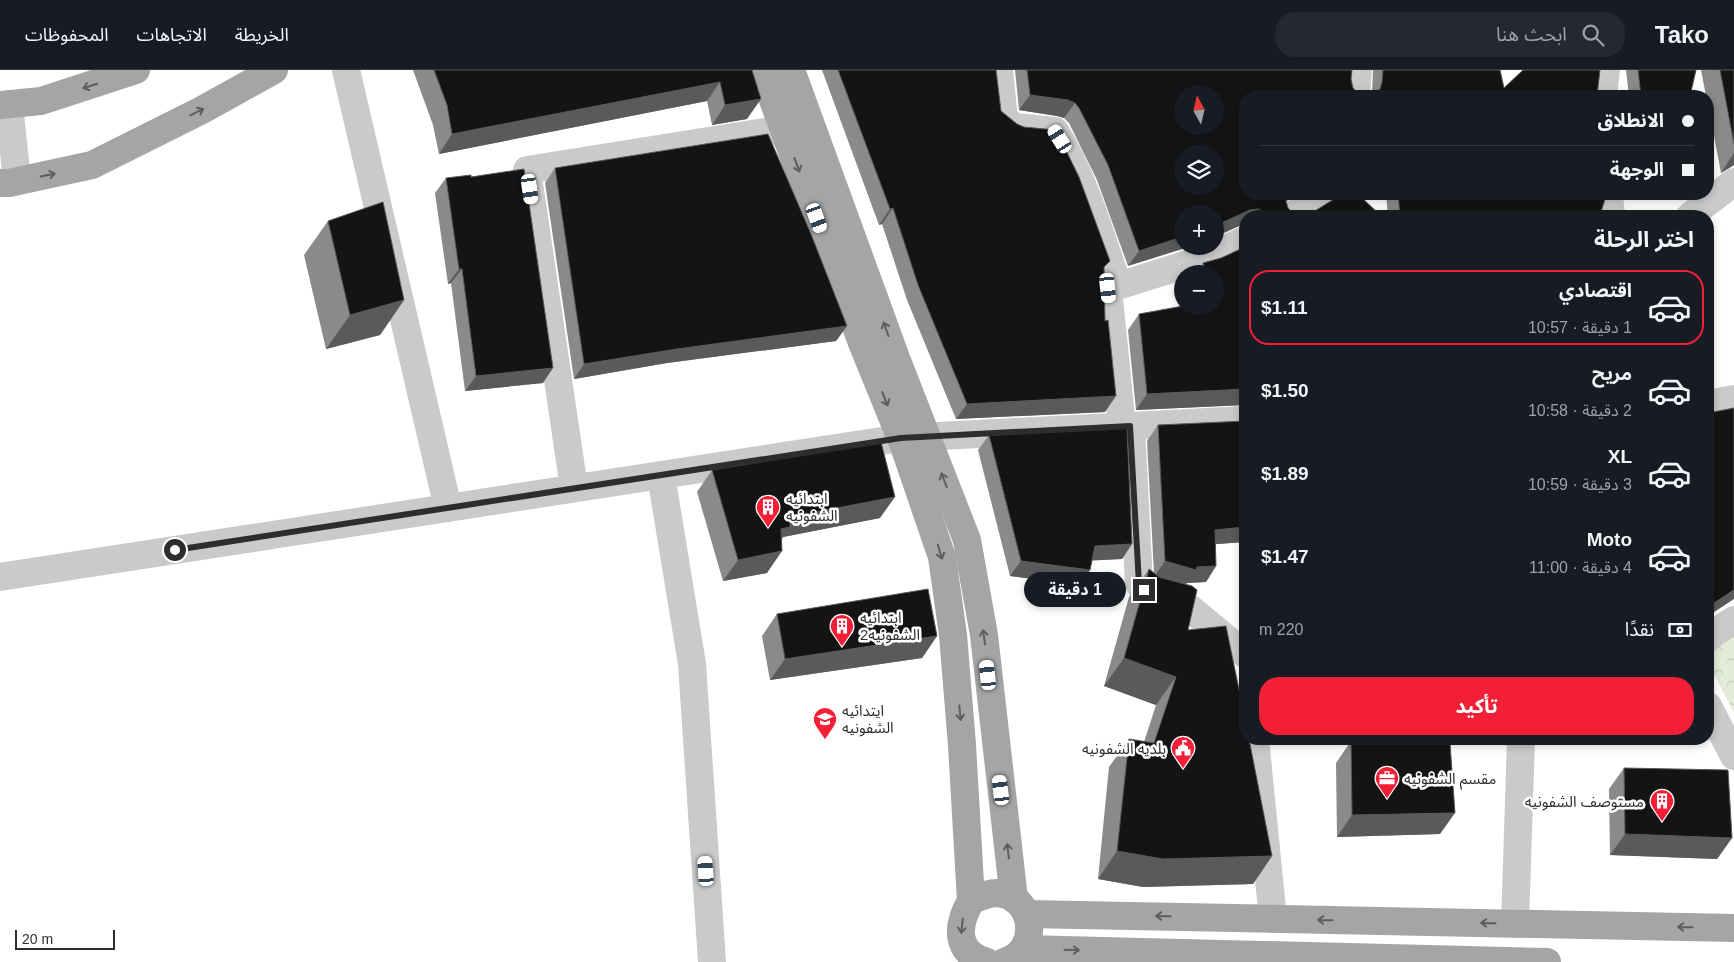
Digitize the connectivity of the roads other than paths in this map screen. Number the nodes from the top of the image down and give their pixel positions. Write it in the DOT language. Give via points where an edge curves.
graph roads {
  1 [pos="136,70"];
  2 [pos="274,70"];
  3 [pos="346,70"];
  4 [pos="762,70"];
  5 [pos="791,70"];
  6 [pos="999,70"];
  7 [pos="1358,70"];
  8 [pos="1606,70"];
  9 [pos="1356,90"];
  10 [pos="1604,90"];
  11 [pos="5,105"];
  12 [pos="784,129"];
  13 [pos="9,182"];
  14 [pos="1734,182"];
  15 [pos="1714,197"];
  16 [pos="1316,200"];
  17 [pos="1711,200"];
  18 [pos="1301,210"];
  19 [pos="1698,210"];
  20 [pos="1239,243"];
  21 [pos="1118,285"];
  22 [pos="1734,399"];
  23 [pos="1714,403"];
  24 [pos="1239,420"];
  25 [pos="1126,427"];
  26 [pos="928,437"];
  27 [pos="901,438"];
  28 [pos="661,475"];
  29 [pos="574,488"];
  30 [pos="448,508"];
  31 [pos="0,577"];
  32 [pos="1734,620"];
  33 [pos="1714,633"];
  34 [pos="1239,649"];
  35 [pos="1714,718"];
  36 [pos="1256,745"];
  37 [pos="1521,745"];
  38 [pos="1734,756"];
  39 [pos="971,901"];
  40 [pos="1021,906"];
  41 [pos="1273,919"];
  42 [pos="1515,924"];
  43 [pos="1734,928"];
  44 [pos="974,958"];
  45 [pos="1010,959"];
  46 [pos="712,962"];
  47 [pos="1547,962"];
  1 -- 11 [label="main road, one-way" via="41,102"];
  13 -- 2 [label="main road, one-way" via="92,165"];
  3 -- 30 [label="street"];
  4 -- 12 [label="main road"];
  26 -- 5 [label="main road, one-way"];
  6 -- 21 [label="street" via="1004,119 1015,127 1055,130 1066,148"];
  7 -- 9 [label="street"];
  8 -- 10 [label="street"];
  11 -- 13 [label="street"];
  12 -- 27 [label="main road, one-way"];
  12 -- 29 [label="street" via="528,170"];
  14 -- 15 [label="street"];
  16 -- 18 [label="street"];
  17 -- 19 [label="street"];
  20 -- 21 [label="street" via="1204,260"];
  21 -- 25 [label="street" via="1108,288"];
  22 -- 23 [label="street"];
  24 -- 25 [label="street"];
  25 -- 26 [label="street"];
  25 -- 34 [label="street" via="1139,584 1144,590 1180,600"];
  26 -- 27 [label="street"];
  40 -- 26 [label="main road, one-way" via="984,635 967,540"];
  27 -- 28 [label="street"];
  27 -- 39 [label="main road, one-way" via="942,558 954,645"];
  28 -- 29 [label="street"];
  28 -- 46 [label="street" via="692,664"];
  29 -- 30 [label="street"];
  30 -- 31 [label="street"];
  32 -- 33 [label="street"];
  35 -- 38 [label="street"];
  36 -- 41 [label="street"];
  37 -- 42 [label="street"];
  39 -- 40 [label="main road" via="997,893 1006,895"];
  39 -- 44 [label="main road, one-way" via="961,921 960,931 962,942"];
  41 -- 40 [label="main road, one-way"];
  40 -- 45 [label="main road" via="1030,932"];
  42 -- 41 [label="main road, one-way"];
  43 -- 42 [label="main road, one-way"];
  45 -- 47 [label="main road, one-way"];
}
